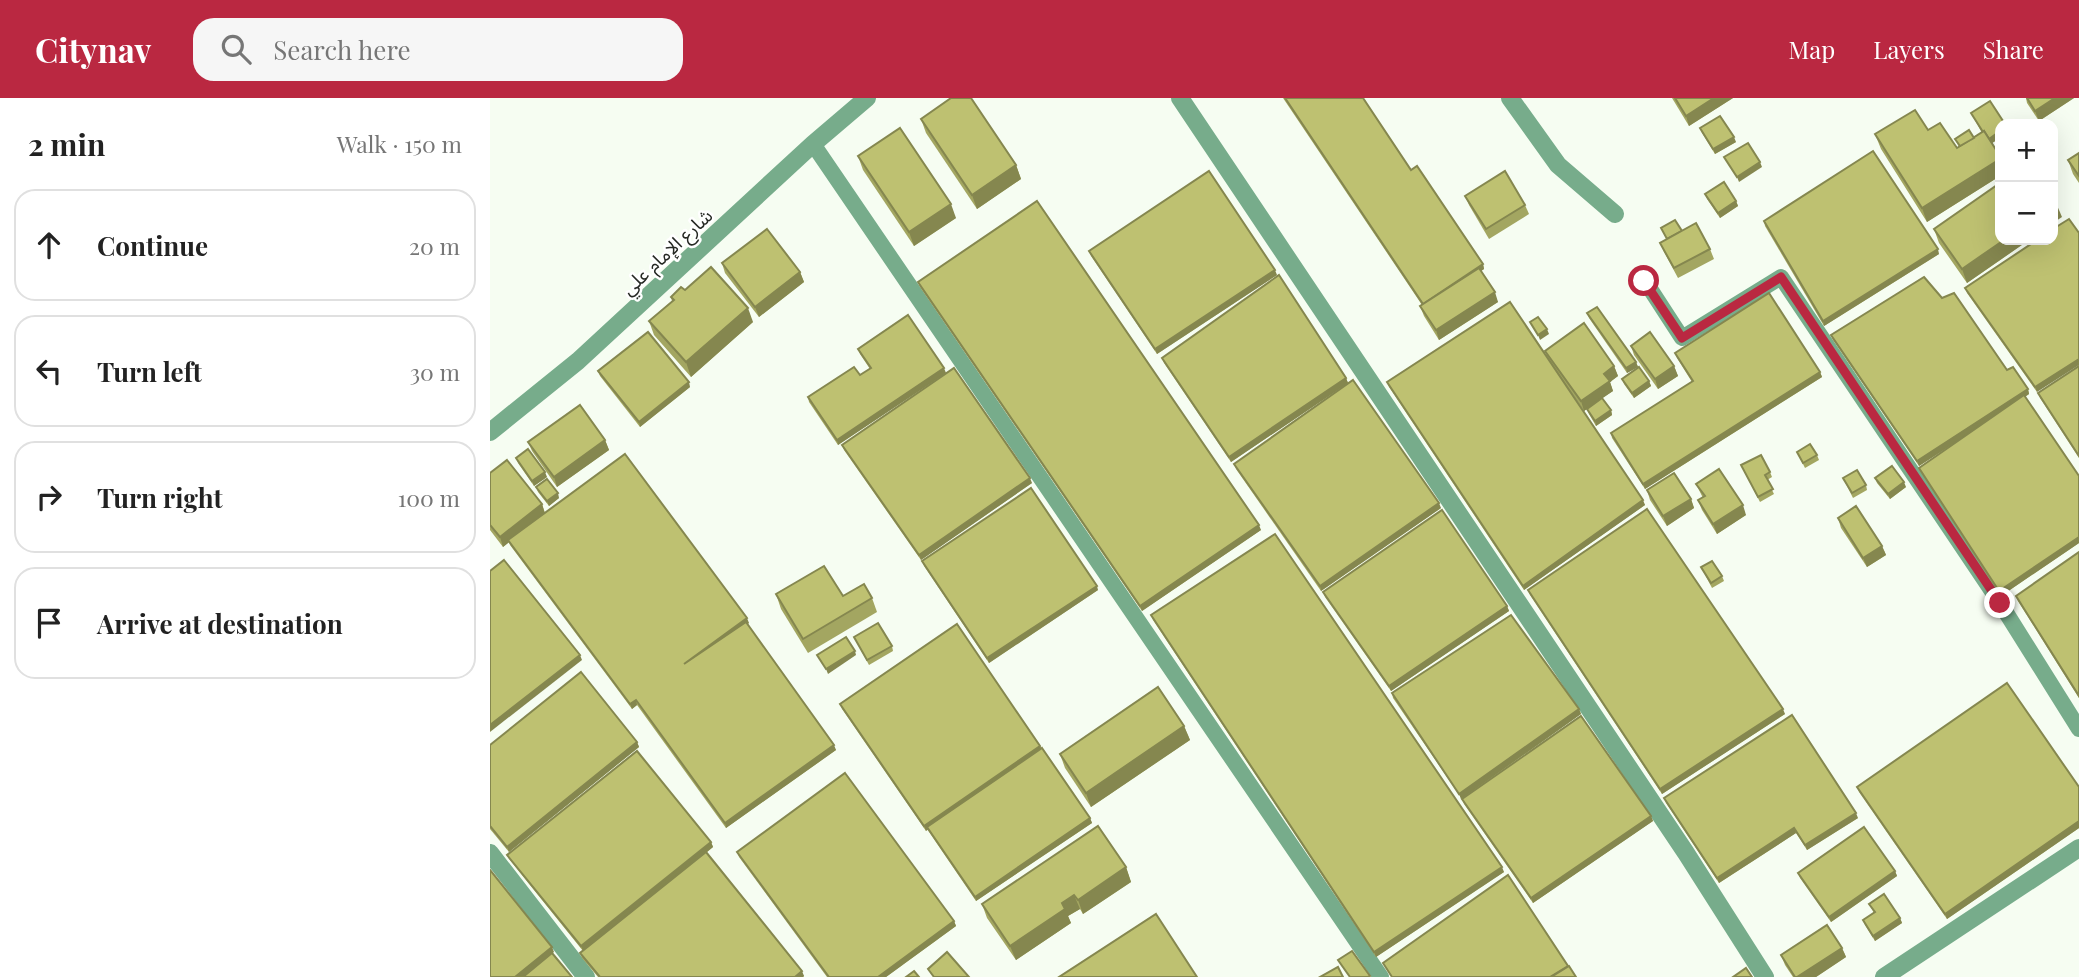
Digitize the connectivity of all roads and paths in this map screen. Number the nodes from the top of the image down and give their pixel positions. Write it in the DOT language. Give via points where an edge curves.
graph roads {
  1 [pos="867,98"];
  2 [pos="1180,98"];
  3 [pos="1510,98"];
  4 [pos="813,144"];
  5 [pos="1615,214"];
  6 [pos="1644,281"];
  7 [pos="490,432"];
  8 [pos="2079,729"];
  9 [pos="2079,848"];
  10 [pos="490,853"];
  11 [pos="586,977"];
  12 [pos="1381,977"];
  13 [pos="1765,977"];
  14 [pos="1884,977"];
  1 -- 4 [label="street, شارع الإمام علي"];
  2 -- 13 [label="street"];
  3 -- 5 [label="street" via="1558,165"];
  4 -- 7 [label="street, شارع الإمام علي" via="578,361"];
  4 -- 12 [label="lane"];
  6 -- 8 [label="lane" via="1682,338 1781,277"];
  9 -- 14 [label="street"];
  10 -- 11 [label="street"];
}
